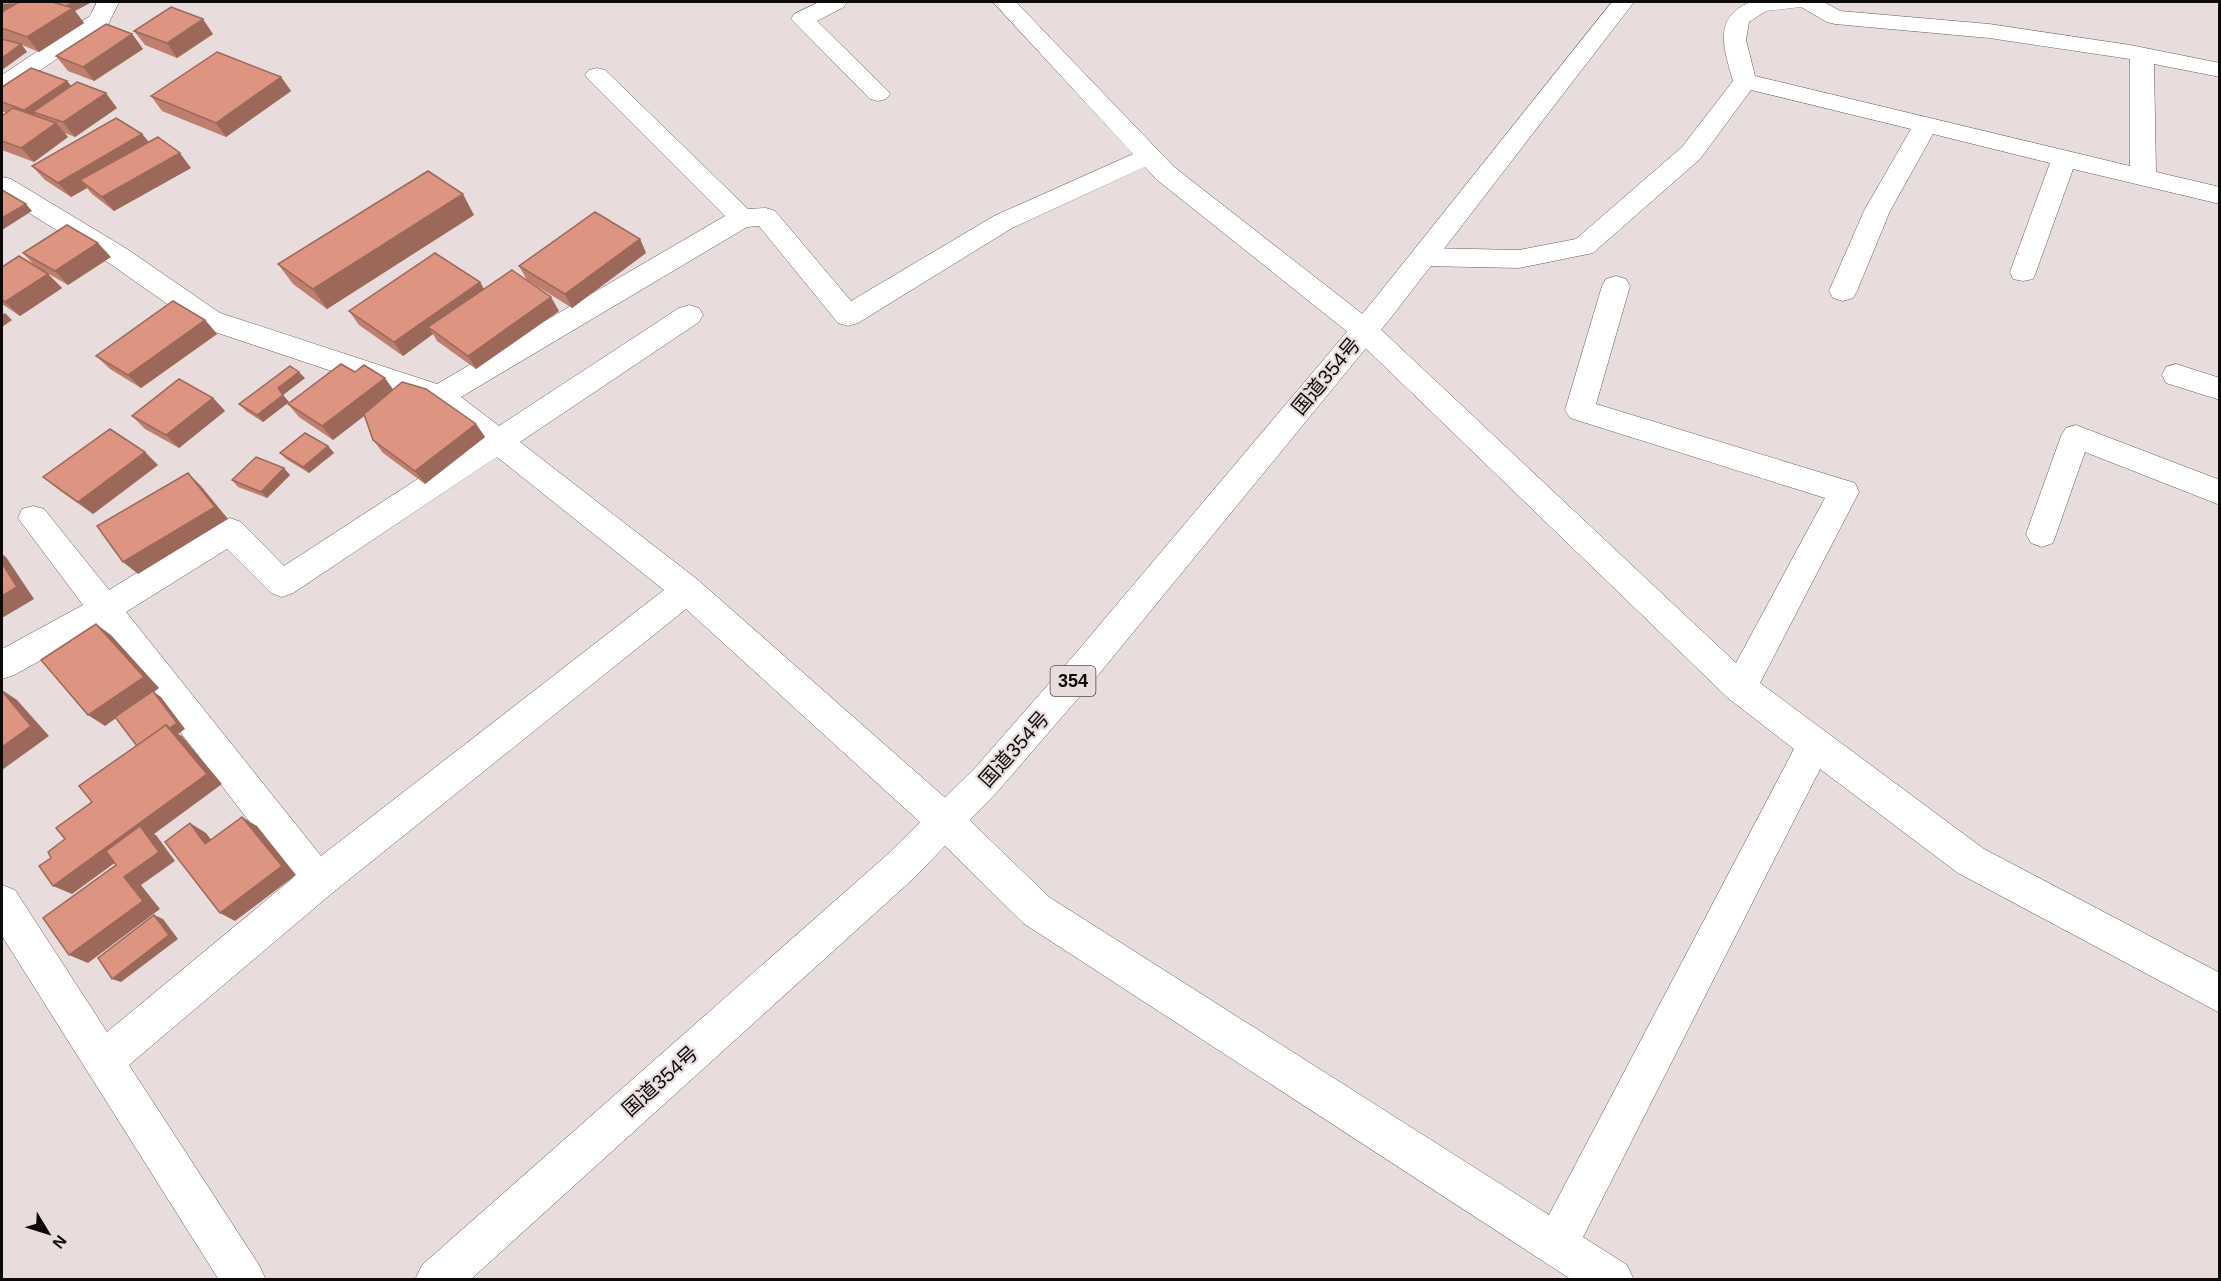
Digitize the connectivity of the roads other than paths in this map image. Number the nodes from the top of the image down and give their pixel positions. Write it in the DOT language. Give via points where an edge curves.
graph roads {
  1 [pos="108,2"];
  2 [pos="836,2"];
  3 [pos="1004,2"];
  4 [pos="1623,2"];
  5 [pos="1793,2"];
  6 [pos="1809,2"];
  7 [pos="2142,55"];
  8 [pos="2220,70"];
  9 [pos="597,75"];
  10 [pos="1745,81"];
  11 [pos="2,85"];
  12 [pos="878,94"];
  13 [pos="1926,125"];
  14 [pos="1149,156"];
  15 [pos="2064,158"];
  16 [pos="2143,178"];
  17 [pos="2,185"];
  18 [pos="2220,196"];
  19 [pos="742,218"];
  20 [pos="1424,257"];
  21 [pos="2023,272"];
  22 [pos="1616,286"];
  23 [pos="1843,291"];
  24 [pos="689,315"];
  25 [pos="1364,330"];
  26 [pos="2176,375"];
  27 [pos="2220,389"];
  28 [pos="440,396"];
  29 [pos="498,442"];
  30 [pos="2220,493"];
  31 [pos="33,518"];
  32 [pos="2042,534"];
  33 [pos="687,590"];
  34 [pos="105,609"];
  35 [pos="2,665"];
  36 [pos="1740,688"];
  37 [pos="1815,744"];
  38 [pos="946,822"];
  39 [pos="318,881"];
  40 [pos="2,903"];
  41 [pos="2220,994"];
  42 [pos="103,1061"];
  43 [pos="1556,1245"];
  44 [pos="244,1280"];
  45 [pos="436,1280"];
  46 [pos="1612,1280"];
  1 -- 11 [label="main road" via="100,20"];
  2 -- 12 [label="main road" via="802,19"];
  3 -- 14 [label="main road"];
  4 -- 20 [label="main road, 国道354号 / 354"];
  5 -- 10 [label="main road" via="1755,7 1737,21 1733,38"];
  6 -- 7 [label="main road" via="1835,17 1989,31"];
  7 -- 8 [label="main road"];
  7 -- 16 [label="main road"];
  9 -- 19 [label="main road"];
  10 -- 13 [label="main road"];
  10 -- 20 [label="main road" via="1691,153 1584,247 1519,259"];
  13 -- 15 [label="main road"];
  13 -- 23 [label="main road" via="1877,211"];
  14 -- 19 [label="main road" via="1003,222 848,316 766,217"];
  14 -- 25 [label="main road" via="1165,173"];
  15 -- 16 [label="main road"];
  15 -- 21 [label="main road"];
  16 -- 18 [label="main road"];
  17 -- 28 [label="main road" via="118,256 210,320"];
  19 -- 28 [label="main road"];
  20 -- 25 [label="main road, 国道354号 / 354"];
  22 -- 36 [label="main road" via="1580,410 1844,492"];
  24 -- 29 [label="main road"];
  25 -- 36 [label="main road"];
  25 -- 38 [label="main road, 国道354号 / 354" via="1042,718"];
  26 -- 27 [label="main road"];
  28 -- 29 [label="main road"];
  29 -- 33 [label="main road"];
  29 -- 34 [label="main road" via="282,584 230,531"];
  30 -- 32 [label="main road" via="2076,436"];
  31 -- 34 [label="main road"];
  33 -- 38 [label="main road"];
  33 -- 39 [label="main road"];
  34 -- 35 [label="main road"];
  34 -- 39 [label="main road"];
  36 -- 37 [label="main road"];
  37 -- 41 [label="main road" via="1971,861"];
  37 -- 43 [label="main road"];
  38 -- 43 [label="main road" via="1036,910"];
  38 -- 45 [label="main road, 国道354号 / 354" via="902,866"];
  39 -- 42 [label="main road"];
  40 -- 42 [label="main road"];
  42 -- 44 [label="main road"];
  43 -- 46 [label="main road"];
}
